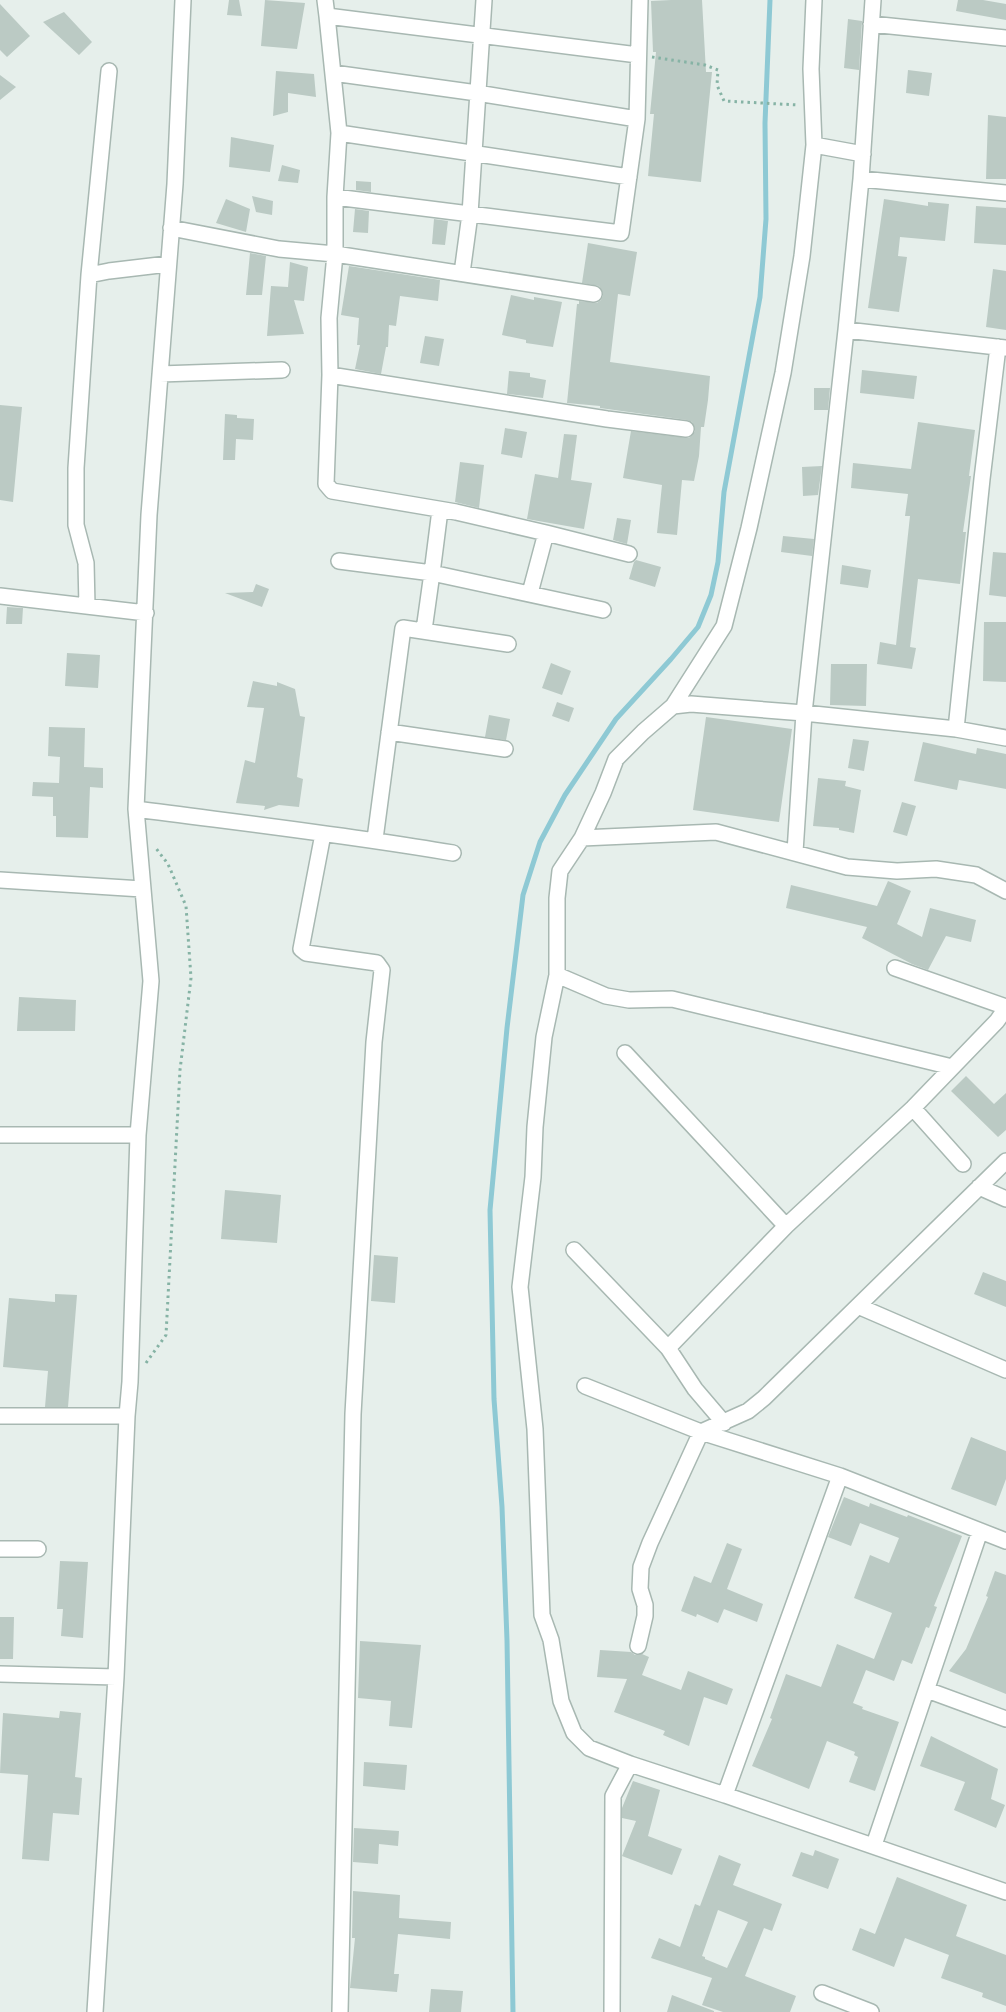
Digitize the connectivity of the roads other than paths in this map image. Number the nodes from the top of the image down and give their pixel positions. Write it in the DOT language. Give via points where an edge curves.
graph roads {
  1 [pos="183,0"];
  2 [pos="325,0"];
  3 [pos="484,0"];
  4 [pos="640,0"];
  5 [pos="814,0"];
  6 [pos="873,0"];
  7 [pos="327,16"];
  8 [pos="871,24"];
  9 [pos="481,35"];
  10 [pos="1006,38"];
  11 [pos="638,55"];
  12 [pos="109,71"];
  13 [pos="333,73"];
  14 [pos="477,93"];
  15 [pos="637,119"];
  16 [pos="339,133"];
  17 [pos="814,144"];
  18 [pos="473,154"];
  19 [pos="863,154"];
  20 [pos="629,177"];
  21 [pos="861,180"];
  22 [pos="1006,193"];
  23 [pos="335,197"];
  24 [pos="470,214"];
  25 [pos="171,228"];
  26 [pos="335,254"];
  27 [pos="168,264"];
  28 [pos="462,273"];
  29 [pos="89,275"];
  30 [pos="594,294"];
  31 [pos="846,330"];
  32 [pos="1002,347"];
  33 [pos="282,370"];
  34 [pos="160,374"];
  35 [pos="330,375"];
  36 [pos="686,429"];
  37 [pos="440,510"];
  38 [pos="546,533"];
  39 [pos="629,554"];
  40 [pos="339,561"];
  41 [pos="432,573"];
  42 [pos="530,593"];
  43 [pos="0,596"];
  44 [pos="87,606"];
  45 [pos="603,610"];
  46 [pos="146,613"];
  47 [pos="424,630"];
  48 [pos="508,644"];
  49 [pos="673,706"];
  50 [pos="804,713"];
  51 [pos="956,729"];
  52 [pos="389,732"];
  53 [pos="1006,738"];
  54 [pos="505,749"];
  55 [pos="136,809"];
  56 [pos="323,834"];
  57 [pos="582,838"];
  58 [pos="375,839"];
  59 [pos="795,852"];
  60 [pos="453,853"];
  61 [pos="0,880"];
  62 [pos="142,889"];
  63 [pos="1006,891"];
  64 [pos="896,968"];
  65 [pos="557,975"];
  66 [pos="1006,1007"];
  67 [pos="625,1053"];
  68 [pos="952,1067"];
  69 [pos="913,1108"];
  70 [pos="0,1135"];
  71 [pos="138,1135"];
  72 [pos="1006,1161"];
  73 [pos="963,1164"];
  74 [pos="979,1187"];
  75 [pos="1006,1199"];
  76 [pos="786,1226"];
  77 [pos="574,1250"];
  78 [pos="858,1306"];
  79 [pos="668,1348"];
  80 [pos="1006,1370"];
  81 [pos="585,1386"];
  82 [pos="0,1416"];
  83 [pos="127,1416"];
  84 [pos="724,1422"];
  85 [pos="701,1432"];
  86 [pos="840,1476"];
  87 [pos="980,1531"];
  88 [pos="1006,1541"];
  89 [pos="0,1549"];
  90 [pos="38,1549"];
  91 [pos="638,1646"];
  92 [pos="0,1674"];
  93 [pos="116,1677"];
  94 [pos="927,1690"];
  95 [pos="1006,1719"];
  96 [pos="630,1764"];
  97 [pos="725,1795"];
  98 [pos="874,1845"];
  99 [pos="1006,1892"];
  100 [pos="822,1993"];
  101 [pos="96,2012"];
  102 [pos="340,2012"];
  103 [pos="612,2012"];
  104 [pos="871,2012"];
  1 -- 25 [label="street"];
  2 -- 7 [label="street"];
  3 -- 9 [label="street"];
  4 -- 11 [label="street"];
  5 -- 17 [label="street" via="811,69"];
  6 -- 8 [label="street"];
  7 -- 9 [label="street"];
  7 -- 13 [label="street"];
  8 -- 10 [label="street"];
  8 -- 19 [label="street"];
  9 -- 11 [label="street"];
  9 -- 14 [label="street"];
  11 -- 15 [label="street"];
  12 -- 29 [label="street"];
  13 -- 14 [label="street"];
  13 -- 16 [label="street"];
  14 -- 15 [label="street"];
  14 -- 18 [label="street"];
  15 -- 20 [label="street"];
  16 -- 18 [label="street"];
  16 -- 23 [label="street"];
  17 -- 19 [label="street"];
  17 -- 49 [label="street" via="802,256 783,373 750,528 724,626"];
  18 -- 20 [label="street"];
  18 -- 24 [label="street"];
  19 -- 21 [label="street"];
  20 -- 24 [label="street" via="621,233"];
  21 -- 22 [label="street"];
  21 -- 31 [label="street"];
  23 -- 24 [label="street"];
  23 -- 26 [label="street"];
  24 -- 28 [label="street"];
  25 -- 26 [label="street" via="279,249"];
  25 -- 27 [label="street"];
  26 -- 28 [label="street"];
  26 -- 35 [label="street" via="329,318"];
  27 -- 29 [label="street"];
  27 -- 34 [label="street"];
  28 -- 30 [label="street"];
  29 -- 44 [label="street" via="76,468 76,525 86,562"];
  31 -- 32 [label="street"];
  31 -- 50 [label="street"];
  32 -- 51 [label="street" via="982,479"];
  33 -- 34 [label="street"];
  34 -- 46 [label="street" via="149,515"];
  35 -- 36 [label="street"];
  35 -- 37 [label="street" via="328,488"];
  37 -- 38 [label="street"];
  37 -- 41 [label="street"];
  38 -- 39 [label="street"];
  38 -- 42 [label="street"];
  40 -- 41 [label="street"];
  41 -- 42 [label="street"];
  41 -- 47 [label="street"];
  42 -- 45 [label="street"];
  43 -- 44 [label="street"];
  44 -- 46 [label="street"];
  46 -- 55 [label="street"];
  47 -- 48 [label="street"];
  47 -- 52 [label="street" via="403,628"];
  49 -- 50 [label="street" via="690,704"];
  49 -- 57 [label="street" via="616,759"];
  50 -- 51 [label="street"];
  50 -- 59 [label="street"];
  51 -- 53 [label="street"];
  52 -- 54 [label="street"];
  52 -- 58 [label="street"];
  55 -- 56 [label="street"];
  55 -- 62 [label="street"];
  56 -- 58 [label="street"];
  56 -- 102 [label="street" via="302,949 306,953 377,963 382,970 374,1042 353,1414"];
  57 -- 59 [label="street" via="716,832"];
  57 -- 65 [label="street" via="560,871"];
  58 -- 60 [label="street"];
  59 -- 63 [label="street" via="848,868 936,869 976,875"];
  61 -- 62 [label="street"];
  62 -- 71 [label="street" via="151,981"];
  64 -- 66 [label="street"];
  65 -- 68 [label="street" via="606,996 629,1000 672,998"];
  65 -- 96 [label="street" via="544,1037 520,1287 535,1429 542,1614 551,1640 562,1701 574,1733 589,1748"];
  66 -- 68 [label="street" via="997,1022"];
  67 -- 76 [label="street"];
  68 -- 69 [label="street"];
  69 -- 73 [label="street"];
  69 -- 76 [label="street"];
  70 -- 71 [label="street"];
  71 -- 83 [label="street"];
  72 -- 74 [label="street"];
  74 -- 75 [label="street"];
  74 -- 78 [label="street"];
  76 -- 79 [label="street"];
  77 -- 79 [label="street"];
  78 -- 80 [label="street"];
  78 -- 84 [label="street" via="764,1398 748,1411"];
  79 -- 84 [label="street" via="695,1389"];
  81 -- 85 [label="street"];
  82 -- 83 [label="street"];
  83 -- 93 [label="street"];
  84 -- 85 [label="street"];
  85 -- 86 [label="street"];
  85 -- 91 [label="street" via="641,1568 640,1589 645,1616"];
  86 -- 87 [label="street"];
  86 -- 97 [label="street"];
  87 -- 88 [label="street"];
  87 -- 94 [label="street"];
  89 -- 90 [label="street"];
  92 -- 93 [label="street"];
  93 -- 101 [label="street"];
  94 -- 95 [label="street"];
  94 -- 98 [label="street"];
  96 -- 97 [label="street"];
  96 -- 103 [label="street" via="613,1796"];
  97 -- 98 [label="street"];
  98 -- 99 [label="street"];
  100 -- 104 [label="street"];
}
